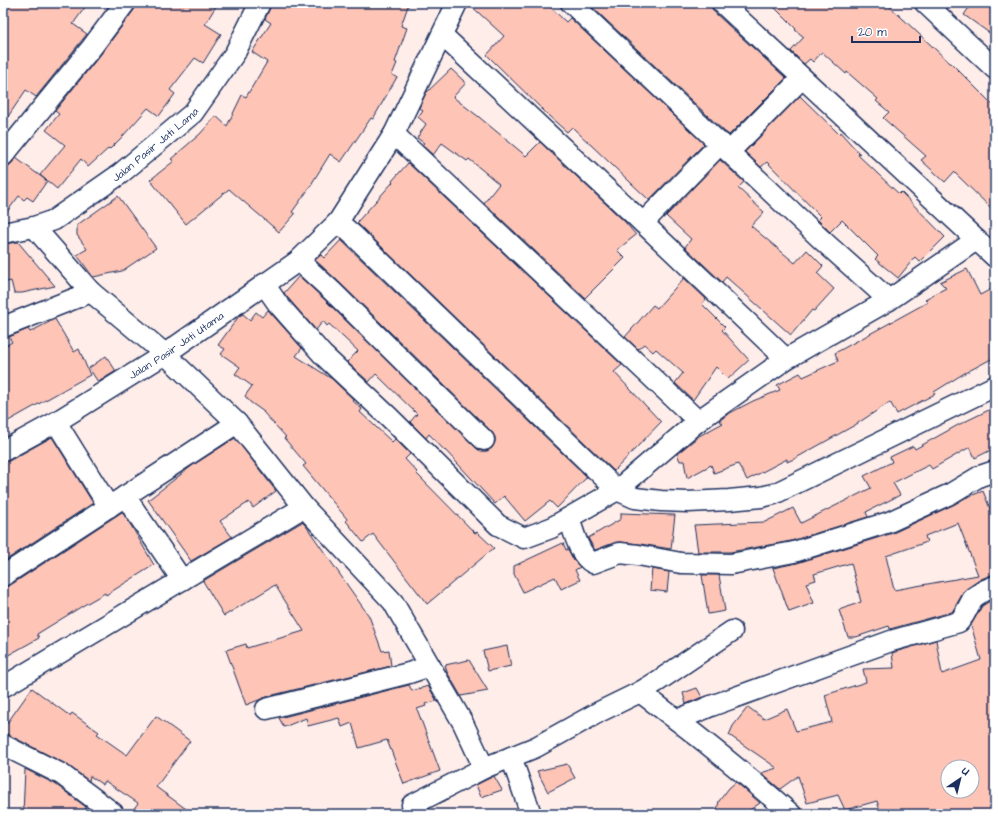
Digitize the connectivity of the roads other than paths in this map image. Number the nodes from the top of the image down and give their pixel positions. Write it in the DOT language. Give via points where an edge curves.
graph roads {
  1 [pos="125,3"];
  2 [pos="260,3"];
  3 [pos="457,3"];
  4 [pos="571,3"];
  5 [pos="722,3"];
  6 [pos="925,3"];
  7 [pos="442,35"];
  8 [pos="995,69"];
  9 [pos="802,78"];
  10 [pos="394,134"];
  11 [pos="725,147"];
  12 [pos="3,156"];
  13 [pos="338,222"];
  14 [pos="643,223"];
  15 [pos="34,227"];
  16 [pos="3,233"];
  17 [pos="976,240"];
  18 [pos="995,257"];
  19 [pos="298,261"];
  20 [pos="264,284"];
  21 [pos="91,292"];
  22 [pos="889,300"];
  23 [pos="3,327"];
  24 [pos="165,354"];
  25 [pos="786,359"];
  26 [pos="995,386"];
  27 [pos="698,421"];
  28 [pos="56,422"];
  29 [pos="237,423"];
  30 [pos="484,440"];
  31 [pos="3,451"];
  32 [pos="995,471"];
  33 [pos="617,490"];
  34 [pos="117,501"];
  35 [pos="304,507"];
  36 [pos="569,518"];
  37 [pos="3,576"];
  38 [pos="182,580"];
  39 [pos="995,586"];
  40 [pos="732,631"];
  41 [pos="430,666"];
  42 [pos="3,687"];
  43 [pos="640,692"];
  44 [pos="266,709"];
  45 [pos="677,720"];
  46 [pos="3,745"];
  47 [pos="511,757"];
  48 [pos="484,768"];
  49 [pos="412,805"];
  50 [pos="113,813"];
  51 [pos="531,814"];
  52 [pos="791,814"];
  1 -- 12 [label="street"];
  2 -- 15 [label="street, Jalan Pasir Jati Lama" via="236,53 193,113 120,174 54,220"];
  3 -- 7 [label="street, Jalan Pasir Jati Utama"];
  4 -- 11 [label="street"];
  5 -- 9 [label="street"];
  6 -- 8 [label="street"];
  7 -- 10 [label="street, Jalan Pasir Jati Utama"];
  7 -- 14 [label="street"];
  9 -- 11 [label="street"];
  9 -- 17 [label="street"];
  10 -- 13 [label="street, Jalan Pasir Jati Utama"];
  10 -- 27 [label="street"];
  11 -- 14 [label="street"];
  11 -- 22 [label="street"];
  13 -- 19 [label="street, Jalan Pasir Jati Utama"];
  13 -- 33 [label="street"];
  14 -- 25 [label="street"];
  15 -- 16 [label="street, Jalan Pasir Jati Lama"];
  15 -- 21 [label="street"];
  17 -- 18 [label="street"];
  17 -- 22 [label="street"];
  19 -- 20 [label="street, Jalan Pasir Jati Utama"];
  19 -- 30 [label="street"];
  20 -- 24 [label="street, Jalan Pasir Jati Utama"];
  20 -- 36 [label="street" via="278,304 323,355 498,525 524,538"];
  21 -- 23 [label="street"];
  21 -- 24 [label="street"];
  22 -- 25 [label="street"];
  24 -- 28 [label="street, Jalan Pasir Jati Utama"];
  24 -- 29 [label="street"];
  25 -- 27 [label="street"];
  26 -- 33 [label="street" via="774,494 688,502 635,498"];
  27 -- 33 [label="street"];
  28 -- 31 [label="street, Jalan Pasir Jati Utama"];
  28 -- 34 [label="street" via="63,435"];
  29 -- 34 [label="street"];
  29 -- 35 [label="street"];
  32 -- 36 [label="street" via="889,522 794,552 731,564 681,563 620,553 593,563 582,553"];
  33 -- 36 [label="street"];
  34 -- 37 [label="street"];
  34 -- 38 [label="street"];
  35 -- 38 [label="street"];
  35 -- 41 [label="street" via="393,602"];
  38 -- 42 [label="street"];
  39 -- 45 [label="street" via="973,598 959,622 891,641"];
  40 -- 43 [label="street"];
  41 -- 44 [label="street"];
  41 -- 48 [label="street" via="463,723"];
  43 -- 45 [label="street"];
  43 -- 47 [label="street" via="536,747"];
  45 -- 52 [label="street"];
  46 -- 50 [label="street" via="60,774"];
  47 -- 48 [label="street"];
  47 -- 51 [label="street"];
  48 -- 49 [label="street"];
}
